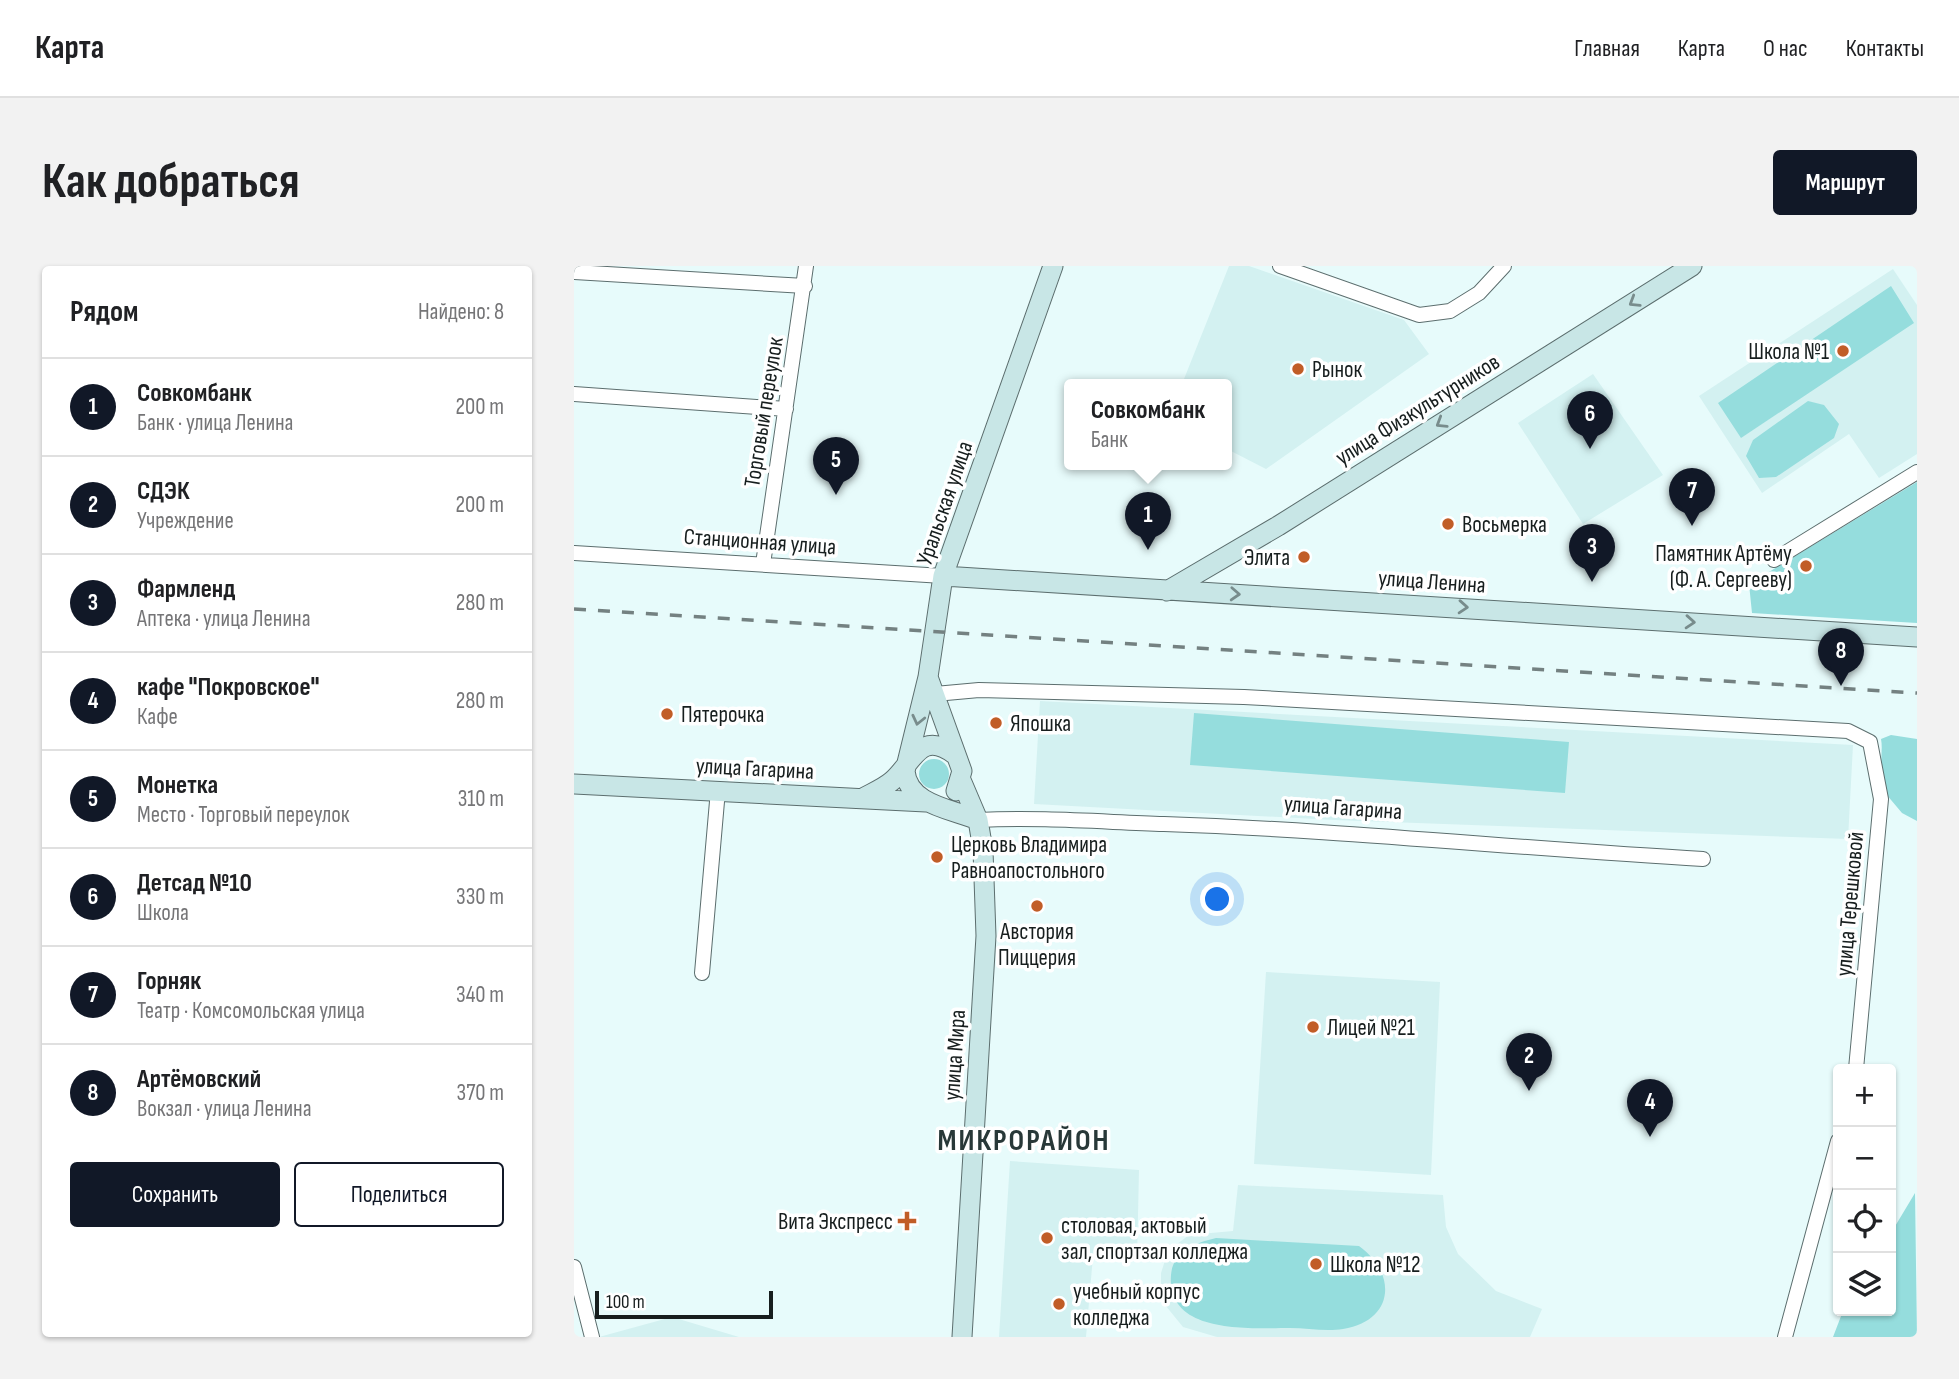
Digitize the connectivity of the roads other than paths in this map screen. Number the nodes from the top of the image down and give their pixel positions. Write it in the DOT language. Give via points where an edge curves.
graph roads {
  1 [pos="806,266"];
  2 [pos="1053,266"];
  3 [pos="1280,266"];
  4 [pos="1504,266"];
  5 [pos="1692,266"];
  6 [pos="574,272"];
  7 [pos="1316,272"];
  8 [pos="805,286"];
  9 [pos="574,394"];
  10 [pos="786,409"];
  11 [pos="1917,472"];
  12 [pos="574,553"];
  13 [pos="1774,560"];
  14 [pos="763,564"];
  15 [pos="943,576"];
  16 [pos="1167,591"];
  17 [pos="1917,636"];
  18 [pos="932,685"];
  19 [pos="954,754"];
  20 [pos="908,762"];
  21 [pos="961,780"];
  22 [pos="574,784"];
  23 [pos="718,790"];
  24 [pos="863,798"];
  25 [pos="933,802"];
  26 [pos="978,820"];
  27 [pos="1703,859"];
  28 [pos="702,973"];
  29 [pos="1856,1064"];
  30 [pos="1833,1159"];
  31 [pos="574,1267"];
  32 [pos="585,1329"];
  33 [pos="962,1337"];
  34 [pos="1785,1337"];
  1 -- 8 [label="street, Торговый переулок"];
  2 -- 15 [label="main road, Уральская улица"];
  3 -- 7 [label="street"];
  4 -- 7 [label="street" via="1479,293 1450,311 1419,314"];
  5 -- 16 [label="main road, улица Физкультурников, one-way"];
  6 -- 8 [label="street"];
  8 -- 10 [label="street, Торговый переулок"];
  9 -- 10 [label="street"];
  10 -- 14 [label="street, Торговый переулок"];
  11 -- 13 [label="street"];
  12 -- 14 [label="street, Станционная улица"];
  14 -- 15 [label="street, Станционная улица"];
  15 -- 16 [label="main road, улица Ленина"];
  15 -- 18 [label="main road, Уральская улица"];
  16 -- 17 [label="main road, улица Ленина, one-way"];
  18 -- 19 [label="main road"];
  18 -- 20 [label="main road, Уральская улица, one-way"];
  18 -- 29 [label="street, улица Терешковой" via="1244,697 1849,731 1870,742 1881,799"];
  19 -- 20 [label="main road" via="929,746"];
  19 -- 21 [label="main road"];
  20 -- 24 [label="main road" via="892,781"];
  20 -- 25 [label="main road" via="905,771 910,789"];
  21 -- 25 [label="main road" via="951,796"];
  21 -- 26 [label="main road, улица Мира"];
  22 -- 23 [label="main road, улица Гагарина"];
  23 -- 24 [label="main road, улица Гагарина"];
  23 -- 28 [label="street"];
  24 -- 25 [label="main road, улица Гагарина"];
  25 -- 26 [label="main road"];
  26 -- 27 [label="street, улица Гагарина" via="1027,817 1267,826 1547,851"];
  26 -- 33 [label="main road, улица Мира" via="984,850 986,936"];
  30 -- 34 [label="street"];
  31 -- 32 [label="street"];
}
